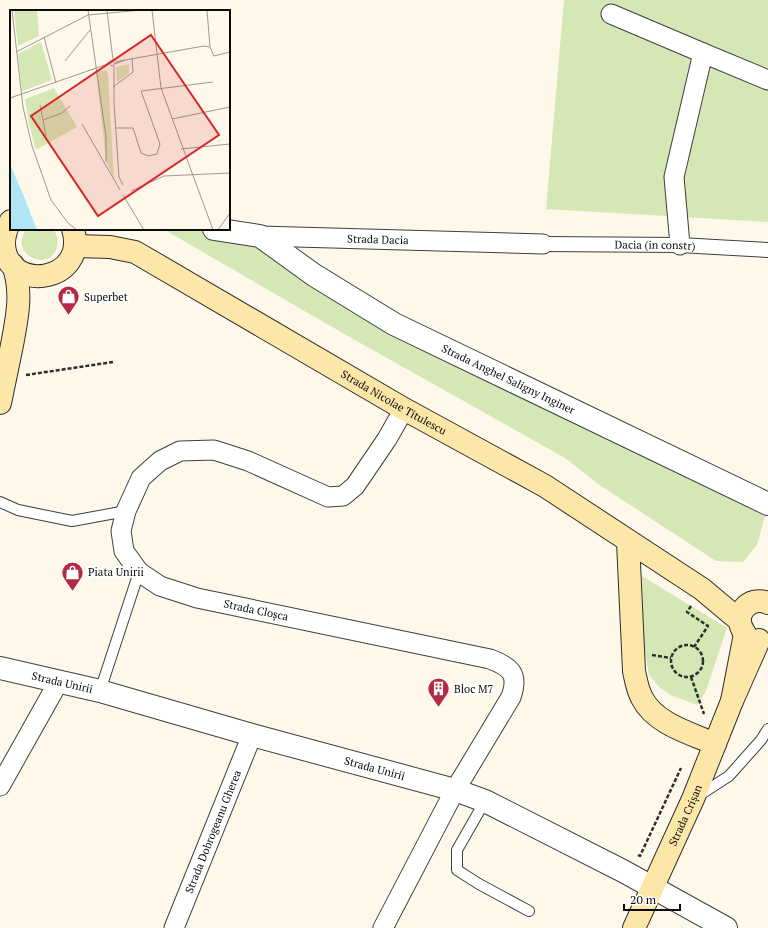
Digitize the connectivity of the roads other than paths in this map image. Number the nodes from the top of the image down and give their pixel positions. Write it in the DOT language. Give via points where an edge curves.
graph roads {
  1 [pos="611,14"];
  2 [pos="703,53"];
  3 [pos="768,80"];
  4 [pos="10,222"];
  5 [pos="221,230"];
  6 [pos="260,236"];
  7 [pos="74,237"];
  8 [pos="543,244"];
  9 [pos="680,245"];
  10 [pos="768,250"];
  11 [pos="6,252"];
  12 [pos="50,276"];
  13 [pos="19,308"];
  14 [pos="0,403"];
  15 [pos="404,409"];
  16 [pos="0,502"];
  17 [pos="768,504"];
  18 [pos="126,511"];
  19 [pos="628,542"];
  20 [pos="139,572"];
  21 [pos="756,616"];
  22 [pos="0,668"];
  23 [pos="59,681"];
  24 [pos="100,691"];
  25 [pos="768,729"];
  26 [pos="252,735"];
  27 [pos="706,740"];
  28 [pos="0,786"];
  29 [pos="455,790"];
  30 [pos="693,799"];
  31 [pos="485,801"];
  32 [pos="652,887"];
  33 [pos="529,911"];
  34 [pos="174,928"];
  35 [pos="383,928"];
  36 [pos="634,928"];
  37 [pos="726,928"];
  1 -- 2 [label="street"];
  2 -- 3 [label="street"];
  2 -- 9 [label="street" via="674,177"];
  4 -- 11 [label="main road" via="4,236"];
  5 -- 6 [label="street, Strada Dacia"];
  6 -- 8 [label="street, Strada Dacia"];
  6 -- 17 [label="street, Strada Anghel Saligny Inginer" via="314,275 394,324"];
  7 -- 12 [label="main road" via="72,256 67,264"];
  7 -- 15 [label="main road, Strada Nicolae Titulescu" via="135,252"];
  8 -- 9 [label="street, Dacia (in constr)"];
  9 -- 10 [label="street, Dacia (in constr)"];
  11 -- 12 [label="main road" via="21,272 30,276"];
  11 -- 13 [label="main road" via="16,274"];
  12 -- 13 [label="main road" via="27,292"];
  13 -- 14 [label="main road"];
  15 -- 18 [label="street, Strada Cloșca" via="355,486 343,496 328,498 248,461 214,450 180,451 160,461 141,478"];
  15 -- 19 [label="main road, Strada Nicolae Titulescu" via="545,486"];
  16 -- 18 [label="lane" via="18,510 72,521"];
  18 -- 20 [label="street, Strada Cloșca" via="121,531 124,551"];
  19 -- 21 [label="main road, Strada Nicolae Titulescu" via="702,589"];
  19 -- 27 [label="main road" via="636,684 650,710 662,720"];
  20 -- 24 [label="lane"];
  20 -- 29 [label="street, Strada Cloșca" via="160,586 198,598 490,659 503,664 513,673 515,686 511,697"];
  21 -- 27 [label="main road, Strada Crișan" via="732,701"];
  22 -- 23 [label="street, Strada Unirii"];
  23 -- 24 [label="street, Strada Unirii"];
  23 -- 28 [label="street"];
  24 -- 26 [label="street, Strada Unirii"];
  25 -- 30 [label="lane" via="729,776"];
  26 -- 29 [label="street, Strada Unirii"];
  26 -- 34 [label="street, Strada Dobrogeanu Gherea"];
  27 -- 30 [label="main road, Strada Crișan"];
  29 -- 31 [label="street, Strada Unirii"];
  29 -- 35 [label="street, Strada Cloșca"];
  30 -- 32 [label="main road, Strada Crișan"];
  31 -- 32 [label="street, Strada Unirii"];
  31 -- 33 [label="lane" via="457,850 457,870"];
  32 -- 36 [label="main road, Strada Crișan"];
  32 -- 37 [label="street, Strada Unirii"];
}
